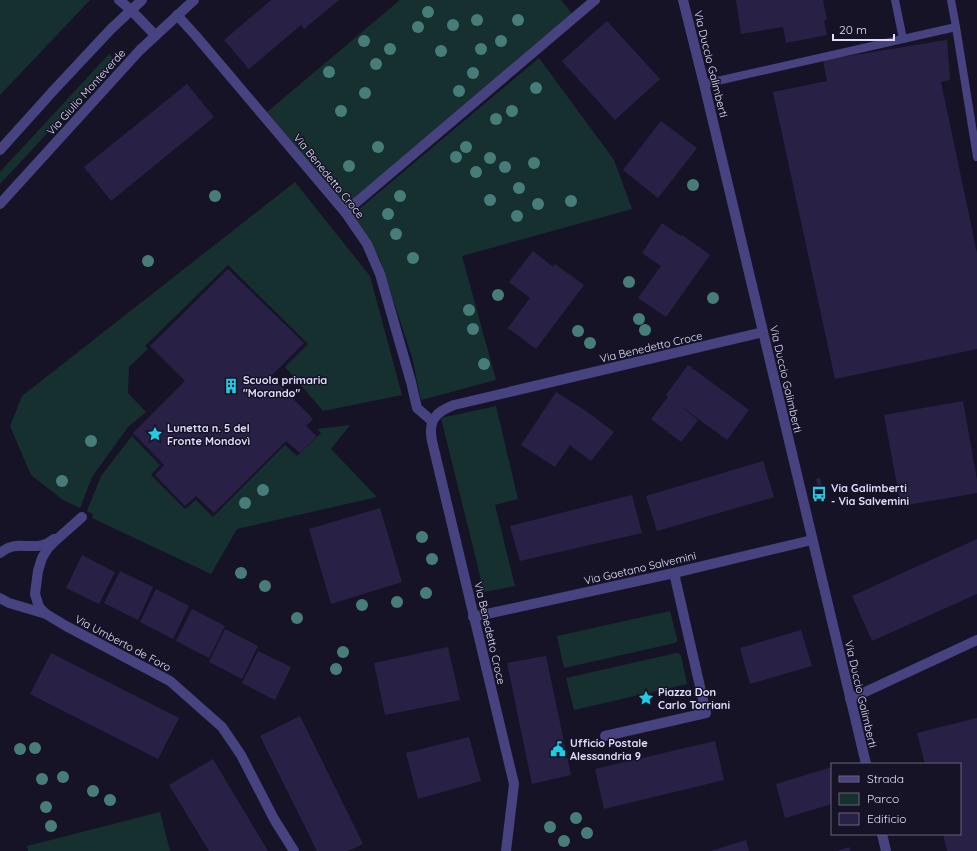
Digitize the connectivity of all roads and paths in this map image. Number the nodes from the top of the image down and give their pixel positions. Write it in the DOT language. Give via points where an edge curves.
graph roads {
  1 [pos="119,0"];
  2 [pos="142,0"];
  3 [pos="194,0"];
  4 [pos="595,0"];
  5 [pos="683,0"];
  6 [pos="896,0"];
  7 [pos="951,0"];
  8 [pos="131,10"];
  9 [pos="177,15"];
  10 [pos="956,27"];
  11 [pos="155,36"];
  12 [pos="903,39"];
  13 [pos="704,84"];
  14 [pos="0,150"];
  15 [pos="977,157"];
  16 [pos="0,204"];
  17 [pos="345,212"];
  18 [pos="763,332"];
  19 [pos="432,421"];
  20 [pos="82,518"];
  21 [pos="64,533"];
  22 [pos="812,540"];
  23 [pos="0,553"];
  24 [pos="674,573"];
  25 [pos="0,598"];
  26 [pos="46,614"];
  27 [pos="473,617"];
  28 [pos="977,640"];
  29 [pos="850,699"];
  30 [pos="605,736"];
  31 [pos="866,763"];
  32 [pos="882,835"];
  33 [pos="294,851"];
  34 [pos="506,851"];
  35 [pos="886,851"];
  1 -- 8 [label="street"];
  2 -- 8 [label="street"];
  3 -- 9 [label="street, Via Giulio Monteverde"];
  4 -- 17 [label="street"];
  5 -- 13 [label="street, Via Duccio Galimberti"];
  6 -- 12 [label="lane"];
  7 -- 10 [label="lane"];
  8 -- 11 [label="street"];
  8 -- 14 [label="street"];
  9 -- 11 [label="street, Via Giulio Monteverde"];
  9 -- 17 [label="street, Via Benedetto Croce"];
  10 -- 12 [label="lane"];
  10 -- 15 [label="lane"];
  11 -- 16 [label="street, Via Giulio Monteverde"];
  12 -- 13 [label="lane"];
  13 -- 18 [label="street, Via Duccio Galimberti"];
  17 -- 19 [label="street, Via Benedetto Croce" via="367,244 380,274 417,408"];
  18 -- 19 [label="street, Via Benedetto Croce" via="454,406 443,410"];
  18 -- 22 [label="street, Via Duccio Galimberti"];
  19 -- 27 [label="street, Via Benedetto Croce" via="432,441"];
  20 -- 21 [label="street, Via Umberto de Foro"];
  21 -- 23 [label="street" via="49,543 36,546 14,545"];
  21 -- 26 [label="street, Via Umberto de Foro" via="45,552 38,572 36,600"];
  22 -- 24 [label="street, Via Gaetano Salvemini"];
  22 -- 29 [label="street, Via Duccio Galimberti"];
  24 -- 27 [label="street, Via Gaetano Salvemini"];
  24 -- 30 [label="street" via="706,712"];
  25 -- 26 [label="street"];
  26 -- 33 [label="street, Via Umberto de Foro" via="170,681 222,727 241,755"];
  27 -- 34 [label="street, Via Benedetto Croce" via="514,784"];
  28 -- 29 [label="street"];
  29 -- 31 [label="street, Via Duccio Galimberti"];
  32 -- 35 [label="street"];
}
